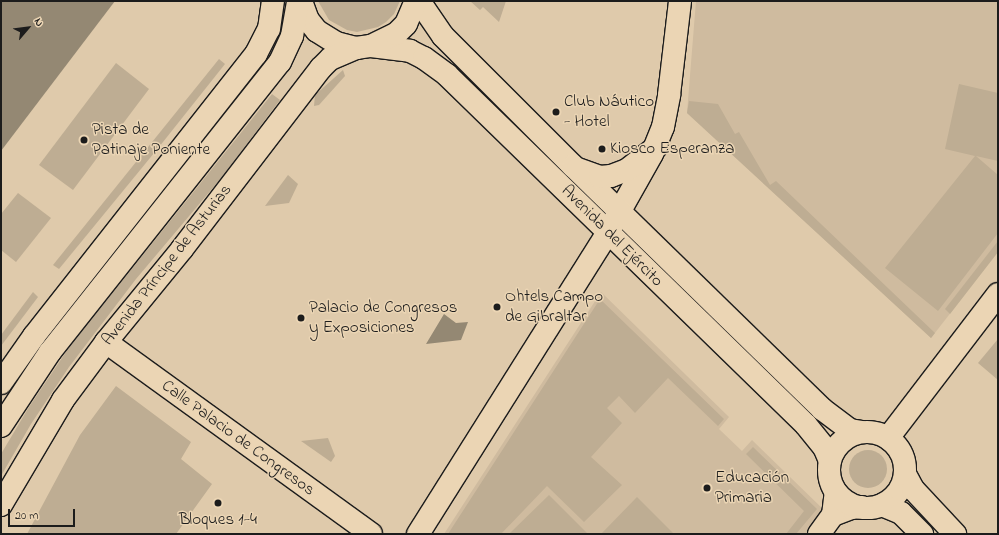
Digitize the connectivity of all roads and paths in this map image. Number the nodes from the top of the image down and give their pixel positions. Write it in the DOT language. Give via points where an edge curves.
graph roads {
  1 [pos="273,1"];
  2 [pos="300,1"];
  3 [pos="416,1"];
  4 [pos="419,1"];
  5 [pos="680,1"];
  6 [pos="364,47"];
  7 [pos="656,147"];
  8 [pos="573,166"];
  9 [pos="619,211"];
  10 [pos="608,232"];
  11 [pos="998,294"];
  12 [pos="106,342"];
  13 [pos="1,382"];
  14 [pos="1,426"];
  15 [pos="861,432"];
  16 [pos="888,438"];
  17 [pos="830,461"];
  18 [pos="905,474"];
  19 [pos="836,492"];
  20 [pos="1,504"];
  21 [pos="872,506"];
  22 [pos="833,515"];
  23 [pos="371,534"];
  24 [pos="418,534"];
  25 [pos="820,534"];
  26 [pos="922,534"];
  27 [pos="955,534"];
  1 -- 13 [label="main road" via="269,29 256,54 34,336"];
  2 -- 6 [label="main road, Avenida del Ejército" via="308,20 317,31 336,43"];
  2 -- 14 [label="main road" via="292,36 280,62 50,352"];
  3 -- 6 [label="main road, Avenida Príncipe de Asturias" via="406,24 396,34"];
  4 -- 8 [label="main road, Avenida del Ejército" via="443,36"];
  5 -- 7 [label="main road" via="669,95"];
  6 -- 10 [label="main road, Avenida del Ejército" via="410,51 424,58 446,76"];
  6 -- 12 [label="main road, Avenida Príncipe de Asturias" via="330,59 321,68 182,249"];
  7 -- 8 [label="main road" via="626,170 611,176 600,177"];
  7 -- 9 [label="main road"];
  8 -- 9 [label="main road, Avenida del Ejército"];
  9 -- 10 [label="main road"];
  9 -- 15 [label="main road, Avenida del Ejército" via="822,409 850,430"];
  10 -- 17 [label="main road, Avenida del Ejército" via="806,425 824,447"];
  10 -- 24 [label="main road"];
  11 -- 16 [label="main road"];
  12 -- 20 [label="main road, Avenida Príncipe de Asturias" via="63,400"];
  12 -- 23 [label="main road, Calle Palacio de Congresos"];
  15 -- 16 [label="main road" via="871,432"];
  15 -- 17 [label="main road" via="841,442"];
  16 -- 18 [label="main road" via="901,453"];
  17 -- 19 [label="main road" via="829,471"];
  18 -- 21 [label="main road" via="898,492"];
  18 -- 27 [label="main road" via="912,489"];
  19 -- 21 [label="main road" via="852,505"];
  19 -- 22 [label="main road"];
  21 -- 22 [label="main road"];
  21 -- 26 [label="main road" via="901,513"];
  22 -- 25 [label="main road"];
}
